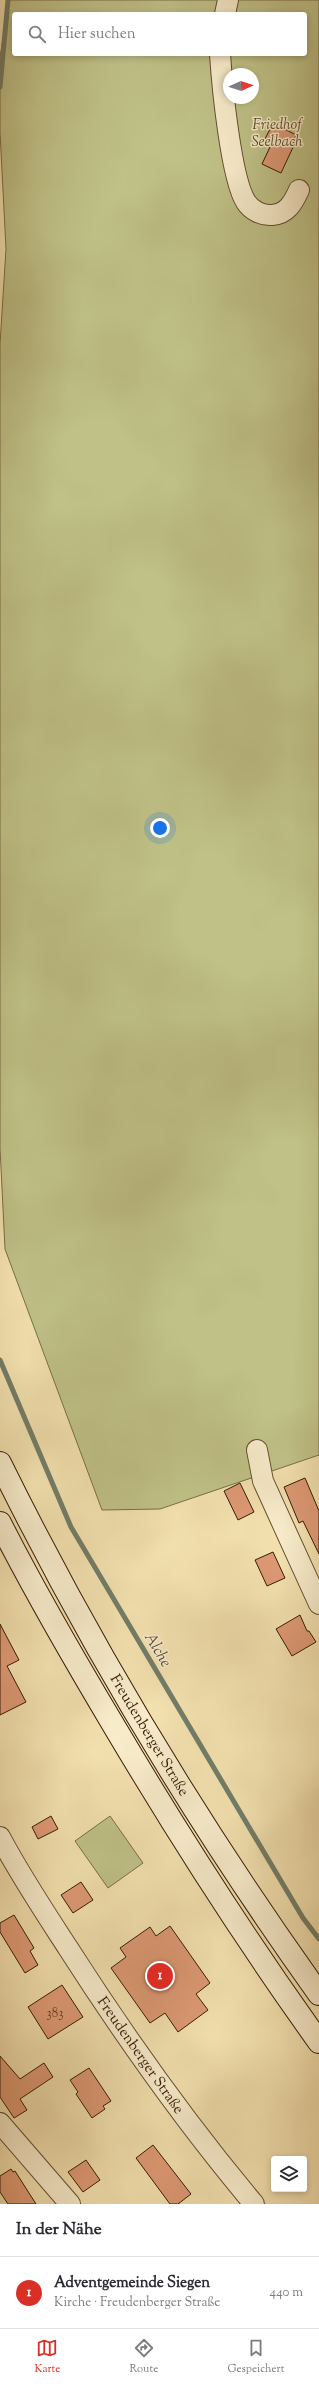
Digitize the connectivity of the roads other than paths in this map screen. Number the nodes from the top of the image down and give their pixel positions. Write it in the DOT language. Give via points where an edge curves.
graph roads {
  1 [pos="228,0"];
  2 [pos="225,12"];
  3 [pos="220,56"];
  4 [pos="299,190"];
  5 [pos="256,1450"];
  6 [pos="0,1463"];
  7 [pos="0,1523"];
  8 [pos="319,1604"];
  9 [pos="0,1837"];
  10 [pos="319,1994"];
  11 [pos="319,2042"];
  12 [pos="0,2123"];
  13 [pos="70,2204"];
  14 [pos="254,2204"];
  1 -- 2 [label="street"];
  3 -- 4 [label="street" via="232,148 245,201 253,210 267,215 277,215 286,211"];
  5 -- 8 [label="street" via="263,1481"];
  6 -- 10 [label="main road, Freudenberger Straße" via="37,1538 98,1649 184,1792 281,1941"];
  7 -- 11 [label="main road, Freudenberger Straße" via="78,1665 161,1805 258,1957"];
  9 -- 14 [label="street, Freudenberger Straße" via="92,1986 200,2139"];
  12 -- 13 [label="street"];
}
